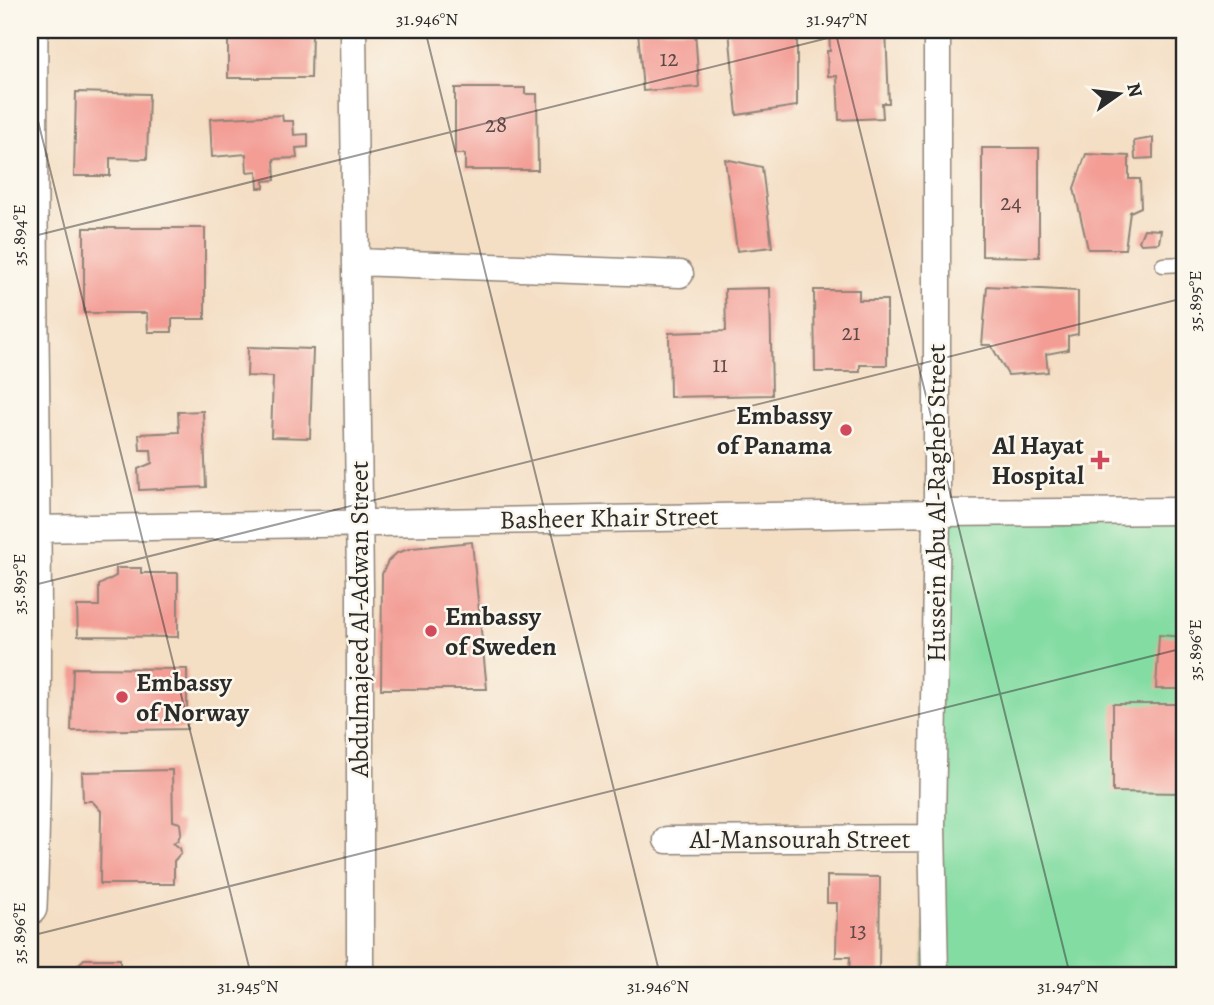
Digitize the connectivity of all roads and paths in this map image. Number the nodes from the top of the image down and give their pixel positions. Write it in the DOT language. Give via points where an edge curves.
graph roads {
  1 [pos="32,30"];
  2 [pos="353,30"];
  3 [pos="937,30"];
  4 [pos="356,262"];
  5 [pos="1184,264"];
  6 [pos="1163,265"];
  7 [pos="680,274"];
  8 [pos="1184,511"];
  9 [pos="937,513"];
  10 [pos="359,522"];
  11 [pos="34,529"];
  12 [pos="932,838"];
  13 [pos="667,840"];
  14 [pos="30,889"];
  15 [pos="360,975"];
  16 [pos="935,975"];
  1 -- 11 [label="street"];
  2 -- 4 [label="street, Abdulmajeed Al-Adwan Street"];
  3 -- 9 [label="street, Hussein Abu Al-Ragheb Street"];
  4 -- 7 [label="street"];
  4 -- 10 [label="street, Abdulmajeed Al-Adwan Street"];
  5 -- 6 [label="lane"];
  8 -- 9 [label="street, Basheer Khair Street"];
  9 -- 10 [label="street, Basheer Khair Street"];
  9 -- 12 [label="street, Hussein Abu Al-Ragheb Street"];
  10 -- 11 [label="street, Basheer Khair Street"];
  10 -- 15 [label="street, Abdulmajeed Al-Adwan Street"];
  11 -- 14 [label="street"];
  12 -- 13 [label="street, Al-Mansourah Street"];
  12 -- 16 [label="street, Hussein Abu Al-Ragheb Street"];
}
